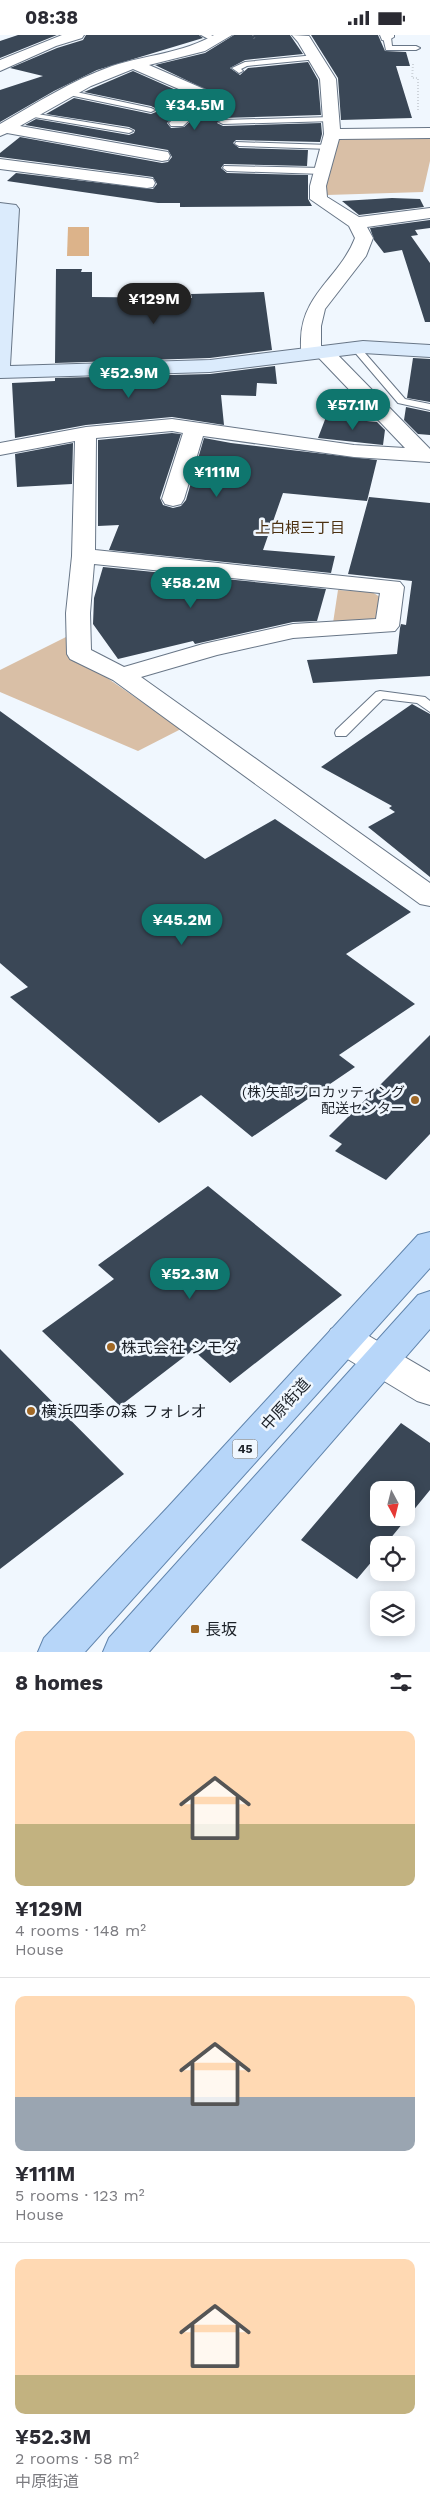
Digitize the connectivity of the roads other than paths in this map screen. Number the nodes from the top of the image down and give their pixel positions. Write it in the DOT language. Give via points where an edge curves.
graph roads {
  1 [pos="77,35"];
  2 [pos="299,35"];
  3 [pos="387,36"];
  4 [pos="216,37"];
  5 [pos="416,48"];
  6 [pos="315,57"];
  7 [pos="134,64"];
  8 [pos="0,66"];
  9 [pos="239,71"];
  10 [pos="67,92"];
  11 [pos="151,111"];
  12 [pos="28,115"];
  13 [pos="223,122"];
  14 [pos="177,123"];
  15 [pos="4,126"];
  16 [pos="129,131"];
  17 [pos="331,133"];
  18 [pos="430,133"];
  19 [pos="239,144"];
  20 [pos="162,156"];
  21 [pos="0,163"];
  22 [pos="227,169"];
  23 [pos="323,171"];
  24 [pos="147,183"];
  25 [pos="0,208"];
  26 [pos="430,213"];
  27 [pos="356,223"];
  28 [pos="355,347"];
  29 [pos="430,351"];
  30 [pos="317,352"];
  31 [pos="0,366"];
  32 [pos="0,371"];
  33 [pos="430,407"];
  34 [pos="195,429"];
  35 [pos="86,433"];
  36 [pos="0,449"];
  37 [pos="427,456"];
  38 [pos="173,499"];
  39 [pos="83,556"];
  40 [pos="122,675"];
  41 [pos="430,708"];
  42 [pos="341,733"];
  43 [pos="430,897"];
  44 [pos="430,1245"];
  45 [pos="430,1305"];
  46 [pos="344,1339"];
  47 [pos="380,1360"];
  48 [pos="430,1390"];
  49 [pos="58,1652"];
  50 [pos="123,1652"];
  1 -- 8 [label="street"];
  2 -- 6 [label="street"];
  3 -- 5 [label="lane" via="389,48"];
  4 -- 7 [label="street" via="201,47"];
  6 -- 9 [label="lane" via="245,64 236,68"];
  6 -- 17 [label="street" via="328,79"];
  7 -- 10 [label="street"];
  7 -- 14 [label="street" via="208,96"];
  10 -- 11 [label="lane"];
  10 -- 12 [label="street"];
  12 -- 15 [label="street"];
  12 -- 16 [label="lane"];
  13 -- 17 [label="lane"];
  15 -- 20 [label="street"];
  17 -- 18 [label="street"];
  17 -- 19 [label="lane"];
  17 -- 23 [label="street"];
  21 -- 24 [label="street"];
  22 -- 23 [label="lane"];
  23 -- 27 [label="street" via="318,186 320,199"];
  25 -- 31 [label="street" via="10,209"];
  26 -- 27 [label="street"];
  27 -- 30 [label="street" via="364,239 357,256 316,309 311,326"];
  28 -- 29 [label="street"];
  28 -- 30 [label="street"];
  28 -- 33 [label="lane" via="402,401"];
  30 -- 32 [label="street" via="210,366"];
  30 -- 37 [label="street"];
  34 -- 35 [label="street" via="172,425"];
  34 -- 37 [label="street" via="354,451"];
  34 -- 38 [label="street"];
  35 -- 36 [label="street"];
  35 -- 39 [label="street"];
  39 -- 40 [label="street" via="78,613 79,654"];
  39 -- 40 [label="street" via="392,587 387,626 294,631 212,649"];
  40 -- 43 [label="street"];
  41 -- 42 [label="lane" via="422,700 380,695"];
  44 -- 46 [label="main road, 中原街道 / 45"];
  45 -- 47 [label="main road"];
  46 -- 47 [label="street"];
  46 -- 49 [label="main road, 中原街道 / 45"];
  47 -- 48 [label="street"];
  47 -- 50 [label="main road"];
}
